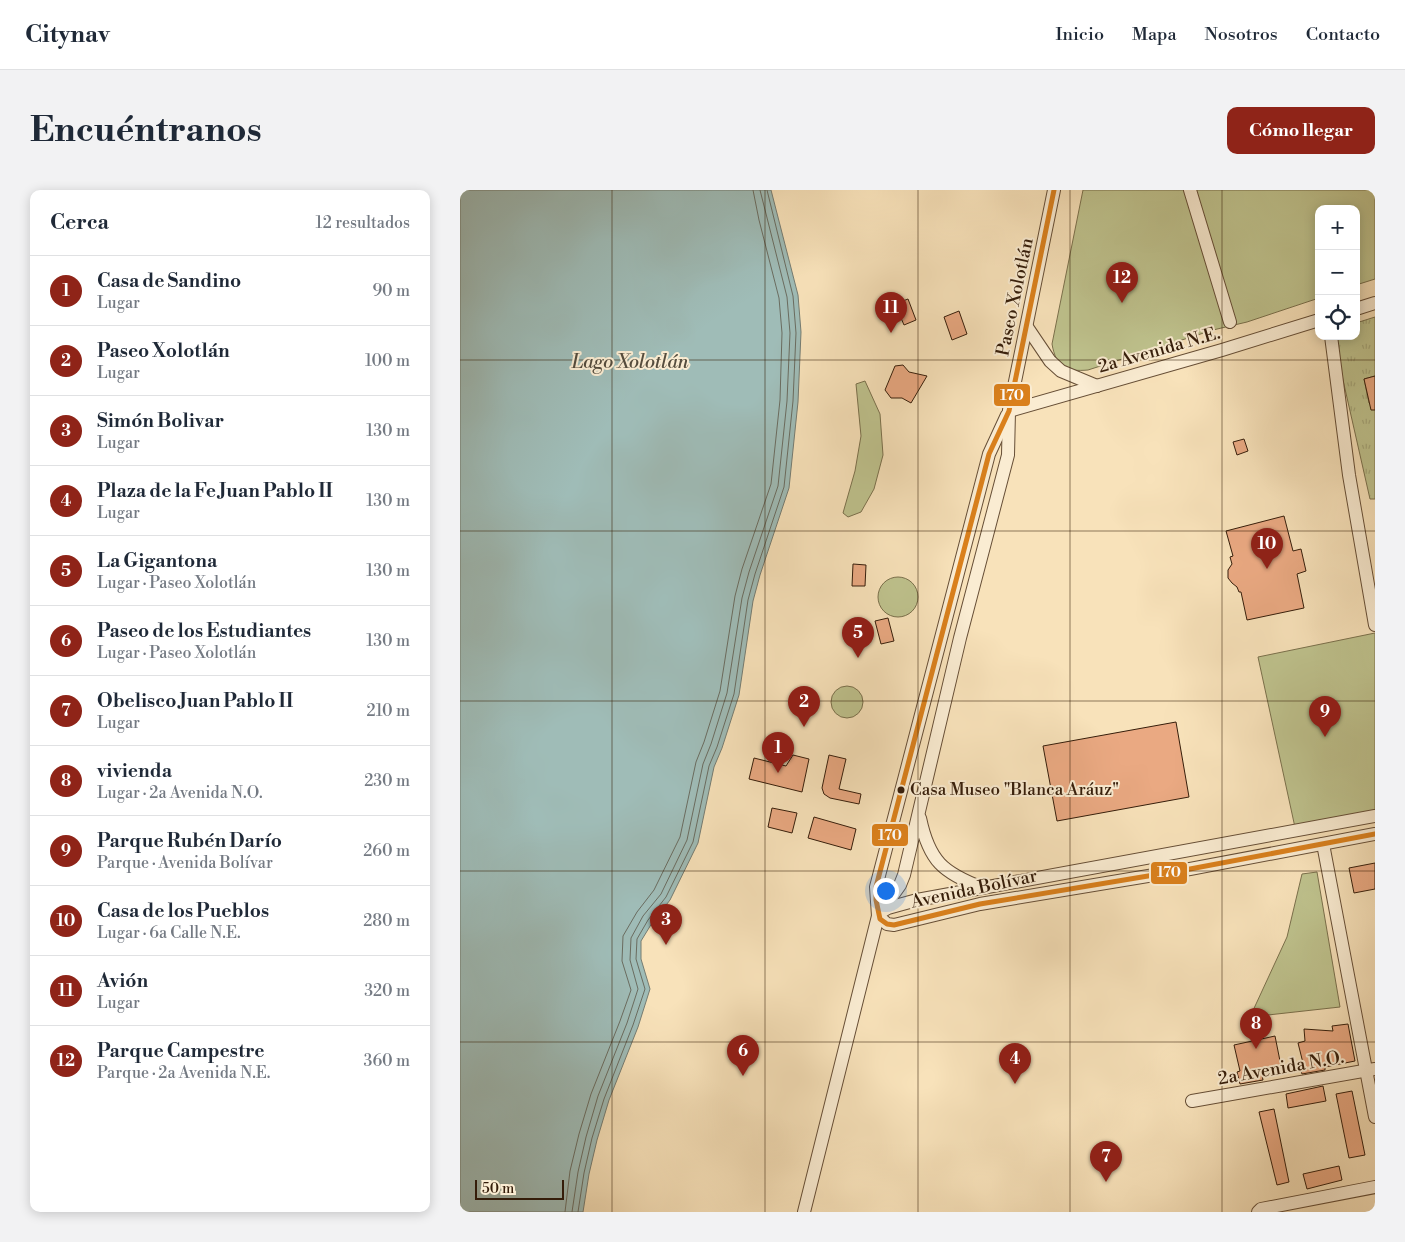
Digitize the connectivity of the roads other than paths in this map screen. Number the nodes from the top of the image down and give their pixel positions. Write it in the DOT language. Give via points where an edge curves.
graph roads {
  1 [pos="1054,190"];
  2 [pos="1190,190"];
  3 [pos="1375,303"];
  4 [pos="1360,308"];
  5 [pos="1315,321"];
  6 [pos="1230,322"];
  7 [pos="1027,327"];
  8 [pos="1332,340"];
  9 [pos="1097,386"];
  10 [pos="1009,411"];
  11 [pos="1375,625"];
  12 [pos="919,813"];
  13 [pos="1375,816"];
  14 [pos="1375,834"];
  15 [pos="1323,844"];
  16 [pos="982,888"];
  17 [pos="878,916"];
  18 [pos="894,925"];
  19 [pos="868,955"];
  20 [pos="1371,1070"];
  21 [pos="1192,1101"];
  22 [pos="1375,1117"];
  23 [pos="1375,1187"];
  24 [pos="1260,1211"];
  25 [pos="804,1212"];
  1 -- 7 [label="street, Paseo Xolotlán"];
  2 -- 6 [label="street"];
  3 -- 4 [label="street"];
  5 -- 9 [label="street, 2a Avenida N.E."];
  7 -- 9 [label="street" via="1060,371"];
  7 -- 10 [label="street, Paseo Xolotlán"];
  8 -- 11 [label="street" via="1349,475"];
  9 -- 10 [label="street, 2a Avenida N.E."];
  10 -- 12 [label="street, Paseo Xolotlán" via="1008,455"];
  10 -- 17 [label="street, Paseo Xolotlán" via="989,454 885,852 876,887"];
  12 -- 16 [label="street" via="926,841 937,861 958,878"];
  12 -- 17 [label="street, Paseo Xolotlán" via="904,875"];
  13 -- 16 [label="street, Avenida Bolívar"];
  14 -- 15 [label="street, Avenida Bolívar"];
  15 -- 18 [label="street, Avenida Bolívar" via="980,904"];
  15 -- 20 [label="street"];
  16 -- 17 [label="street, Avenida Bolívar" via="917,900 888,908"];
  17 -- 18 [label="street, Avenida Bolívar" via="887,924"];
  17 -- 19 [label="street, Paseo Xolotlán"];
  18 -- 19 [label="street" via="877,936"];
  19 -- 25 [label="street, Paseo Xolotlán"];
  20 -- 21 [label="street, 2a Avenida N.O."];
  20 -- 22 [label="street"];
  23 -- 24 [label="street"];
}
